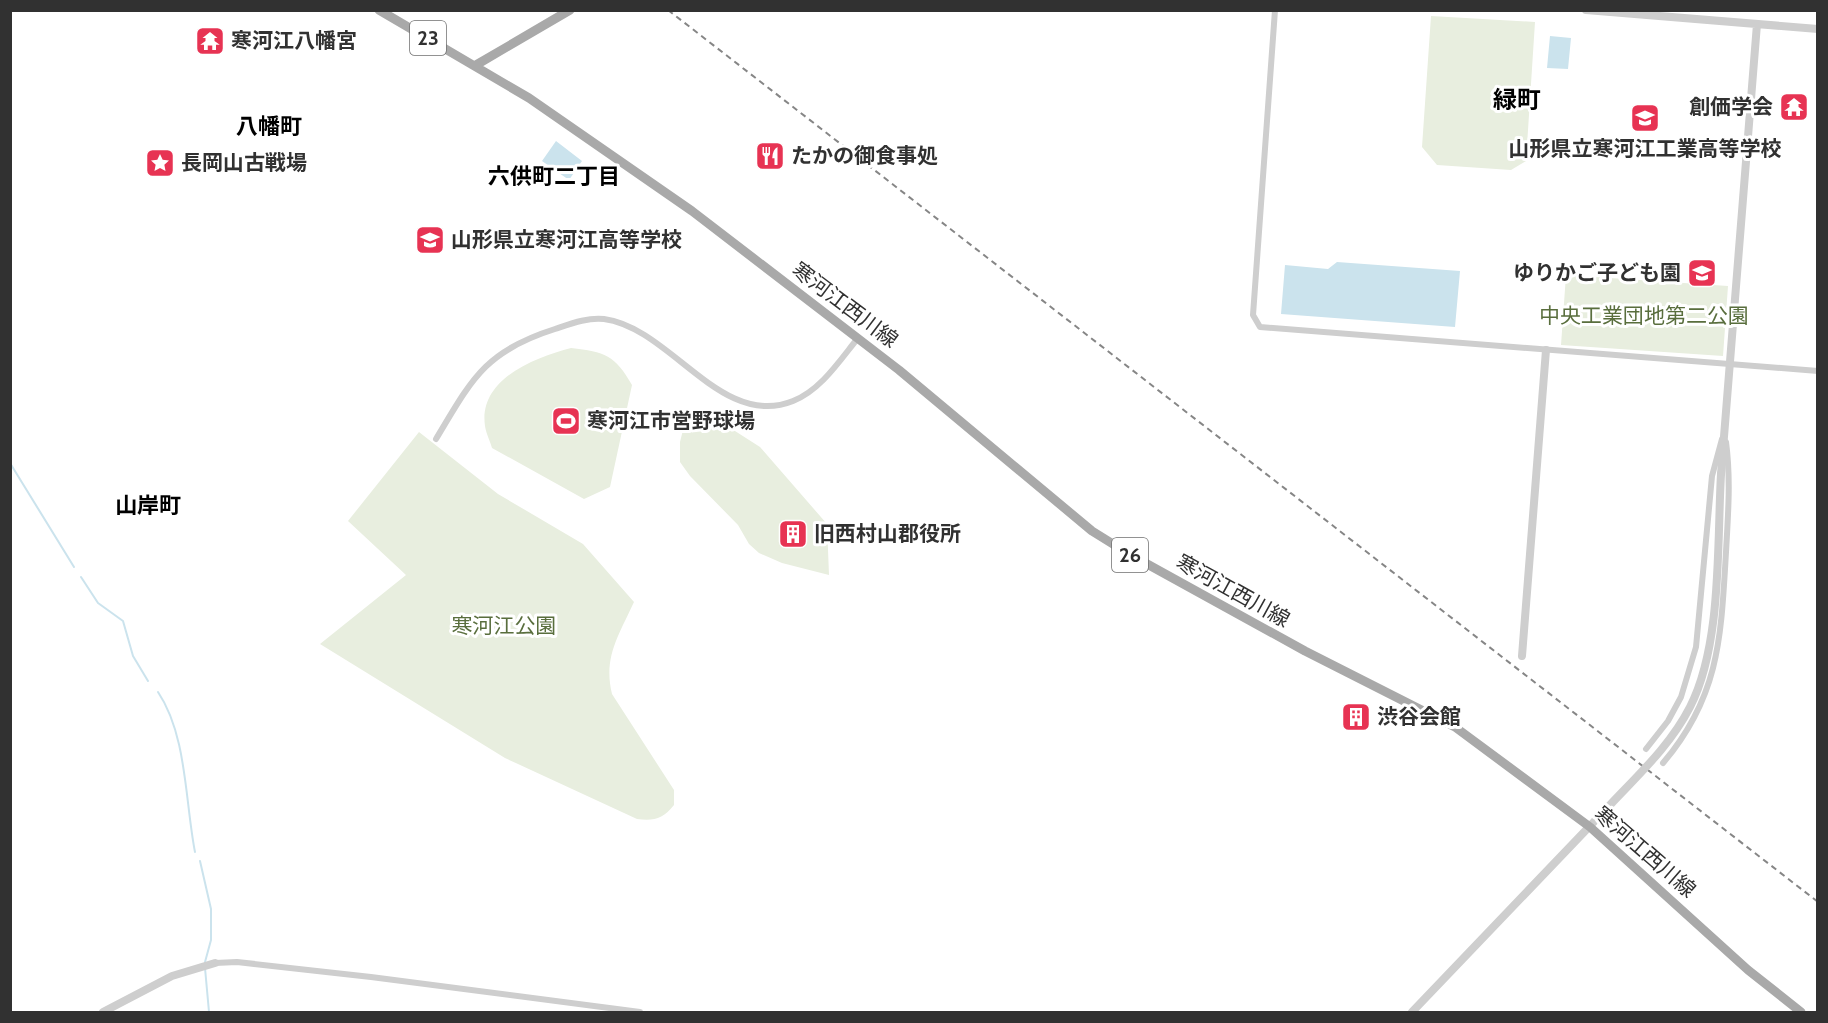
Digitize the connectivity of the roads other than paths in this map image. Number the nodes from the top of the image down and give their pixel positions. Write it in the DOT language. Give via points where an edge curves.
graph roads {
  1 [pos="379,10"];
  2 [pos="570,10"];
  3 [pos="1275,10"];
  4 [pos="1586,10"];
  5 [pos="1756,24"];
  6 [pos="1818,29"];
  7 [pos="476,65"];
  8 [pos="858,338"];
  9 [pos="1546,350"];
  10 [pos="1731,364"];
  11 [pos="1818,371"];
  12 [pos="1724,430"];
  13 [pos="436,439"];
  14 [pos="1522,656"];
  15 [pos="1646,749"];
  16 [pos="1664,763"];
  17 [pos="1590,827"];
  18 [pos="212,964"];
  19 [pos="103,1012"];
  20 [pos="640,1012"];
  21 [pos="1412,1012"];
  22 [pos="1801,1012"];
  1 -- 7 [label="main road, 23"];
  2 -- 7 [label="main road"];
  3 -- 9 [label="street" via="1255,322 1267,330"];
  4 -- 5 [label="street"];
  5 -- 6 [label="street"];
  5 -- 10 [label="street"];
  7 -- 8 [label="main road, 寒河江西川線 / 26" via="637,172"];
  8 -- 13 [label="street" via="805,395 780,405 762,405 728,395 632,327 602,319 585,321 532,337 500,352 473,381"];
  8 -- 17 [label="main road, 寒河江西川線 / 26" via="1092,531 1305,651 1455,727"];
  9 -- 10 [label="street"];
  9 -- 14 [label="street"];
  10 -- 11 [label="street"];
  10 -- 12 [label="street"];
  12 -- 15 [label="street" via="1712,476 1696,647 1681,697"];
  12 -- 16 [label="street" via="1731,474 1719,652 1689,730"];
  12 -- 17 [label="street, bridge" via="1713,615 1701,679 1690,707 1660,752"];
  17 -- 21 [label="street"];
  17 -- 22 [label="main road, 寒河江西川線 / 26" via="1748,970"];
  18 -- 19 [label="street" via="172,976"];
  18 -- 20 [label="street" via="237,962 371,977"];
}
